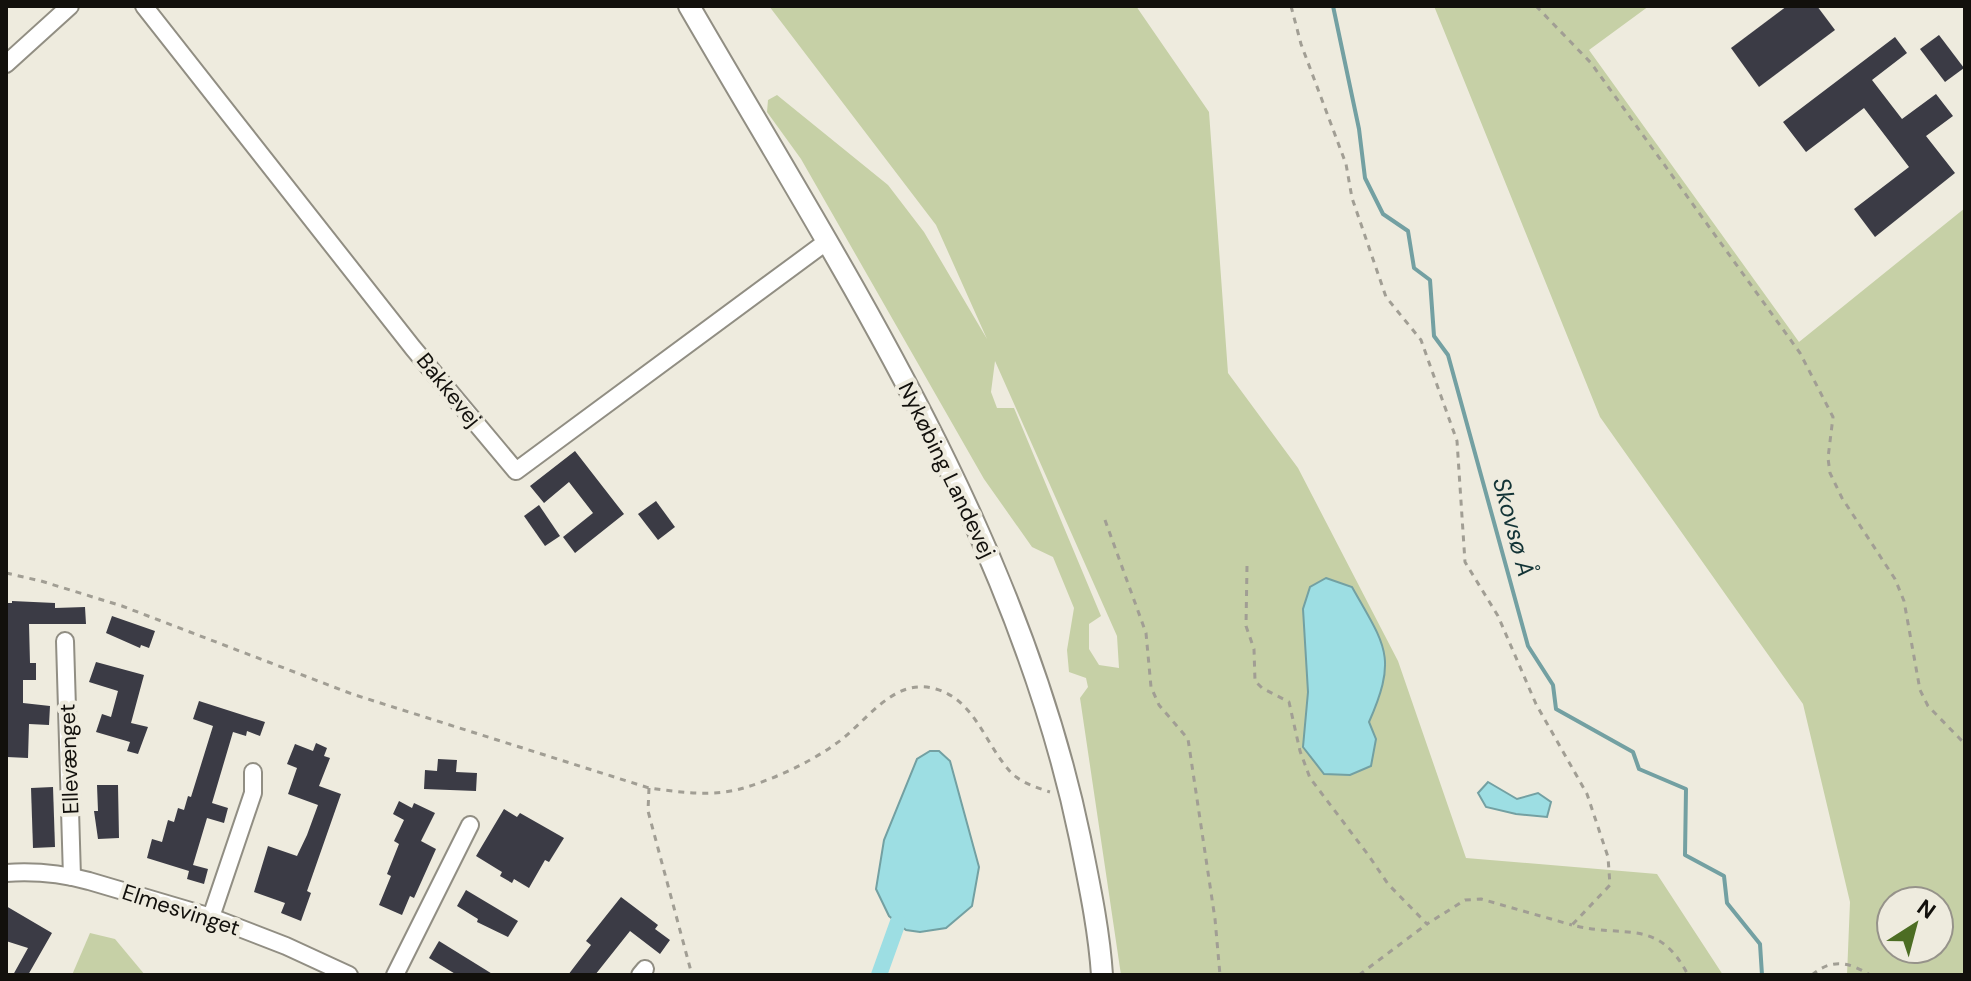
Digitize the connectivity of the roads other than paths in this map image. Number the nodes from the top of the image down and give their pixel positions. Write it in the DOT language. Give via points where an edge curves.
graph roads {
  1 [pos="70,6"];
  2 [pos="144,6"];
  3 [pos="689,6"];
  4 [pos="6,64"];
  5 [pos="826,242"];
  6 [pos="65,641"];
  7 [pos="253,772"];
  8 [pos="470,825"];
  9 [pos="6,873"];
  10 [pos="72,877"];
  11 [pos="211,917"];
  12 [pos="349,975"];
  13 [pos="395,975"];
  14 [pos="1102,975"];
  1 -- 4 [label="street"];
  2 -- 5 [label="street, Bakkevej" via="516,471"];
  3 -- 5 [label="main road, Nykøbing Landevej"];
  5 -- 14 [label="main road, Nykøbing Landevej" via="928,427 985,544 1036,674 1070,790"];
  6 -- 10 [label="street, Ellevænget"];
  7 -- 11 [label="street" via="253,793"];
  8 -- 13 [label="street"];
  9 -- 10 [label="street, Elmesvinget"];
  10 -- 11 [label="street, Elmesvinget"];
  11 -- 12 [label="street, Elmesvinget"];
}
